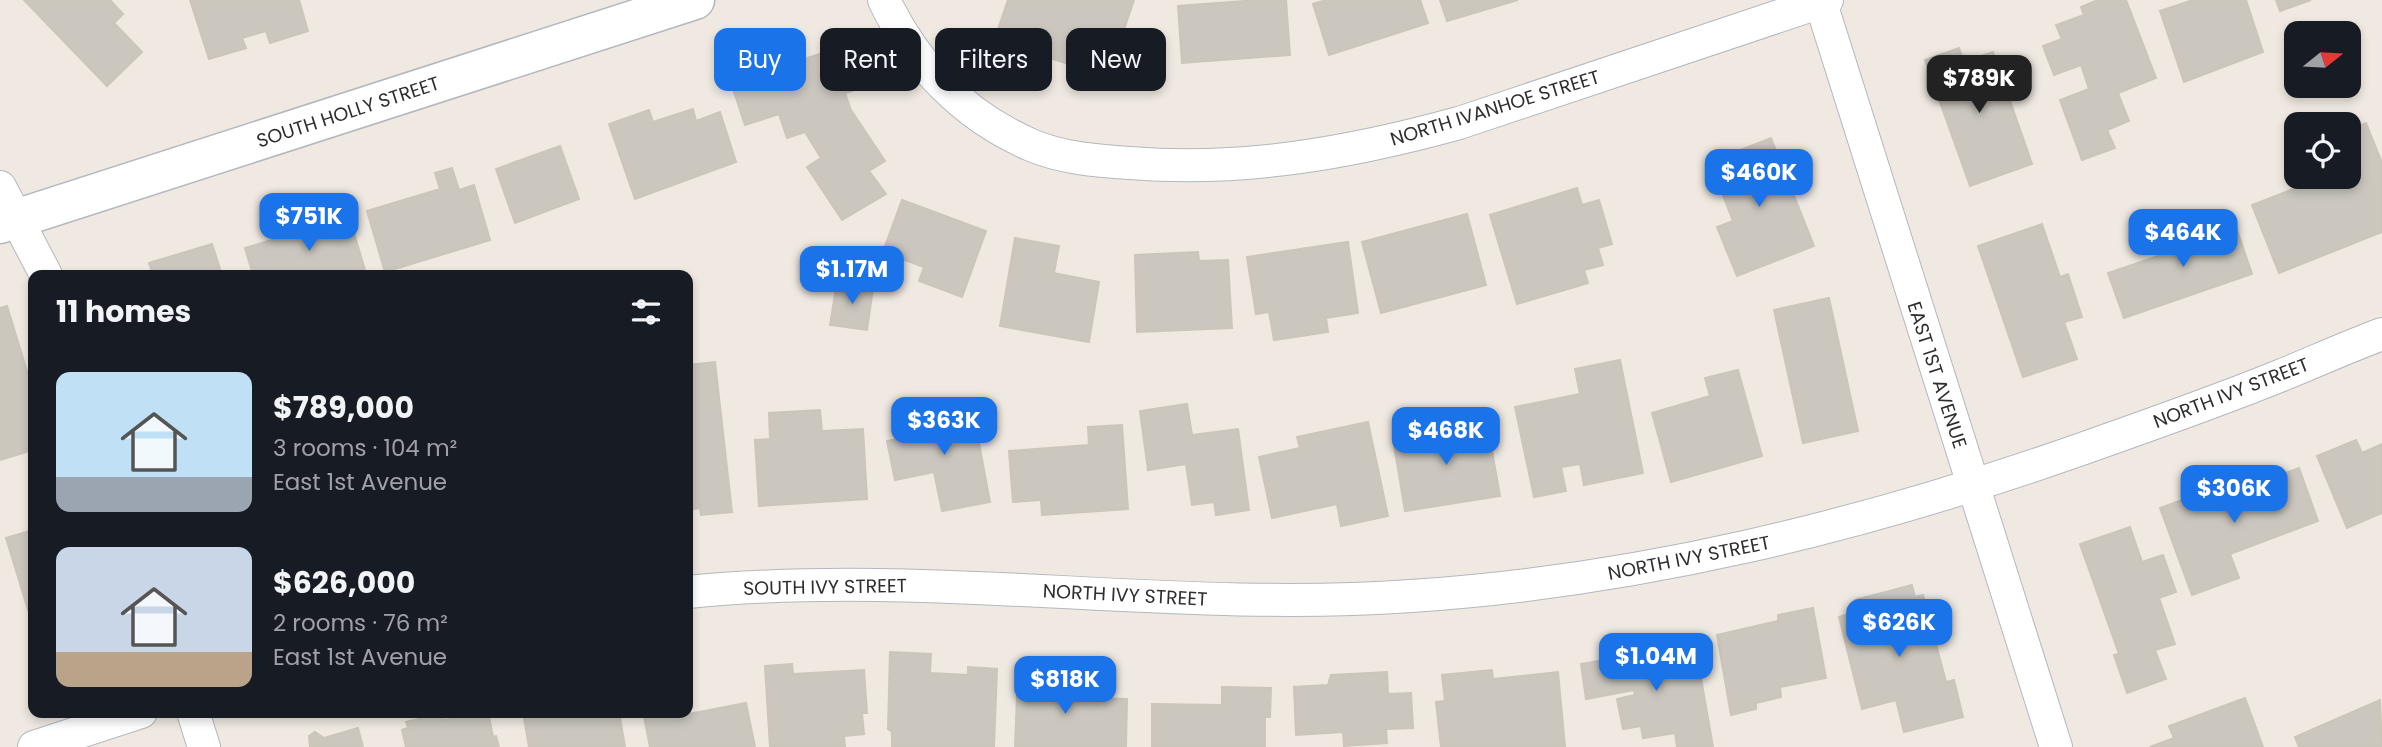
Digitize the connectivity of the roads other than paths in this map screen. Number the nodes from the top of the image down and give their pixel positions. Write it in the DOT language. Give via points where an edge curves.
graph roads {
  1 [pos="695,0"];
  2 [pos="884,0"];
  3 [pos="1819,1"];
  4 [pos="6,210"];
  5 [pos="44,270"];
  6 [pos="2382,334"];
  7 [pos="1973,485"];
  8 [pos="963,586"];
  9 [pos="693,592"];
  10 [pos="123,718"];
  11 [pos="195,718"];
  12 [pos="34,747"];
  13 [pos="204,747"];
  14 [pos="2056,747"];
  1 -- 4 [label="street, SOUTH HOLLY STREET"];
  2 -- 3 [label="street, NORTH IVANHOE STREET" via="923,64 954,97 997,128 1032,146 1076,157 1194,166 1306,158 1407,137"];
  3 -- 7 [label="street, EAST 1ST AVENUE"];
  4 -- 5 [label="street"];
  6 -- 7 [label="street, NORTH IVY STREET" via="2261,383"];
  7 -- 8 [label="street, NORTH IVY STREET" via="1831,528 1734,551 1585,578 1479,591 1227,601"];
  7 -- 14 [label="street, EAST 1ST AVENUE"];
  8 -- 9 [label="street, SOUTH IVY STREET" via="832,585"];
  10 -- 12 [label="street"];
  11 -- 13 [label="street"];
}
